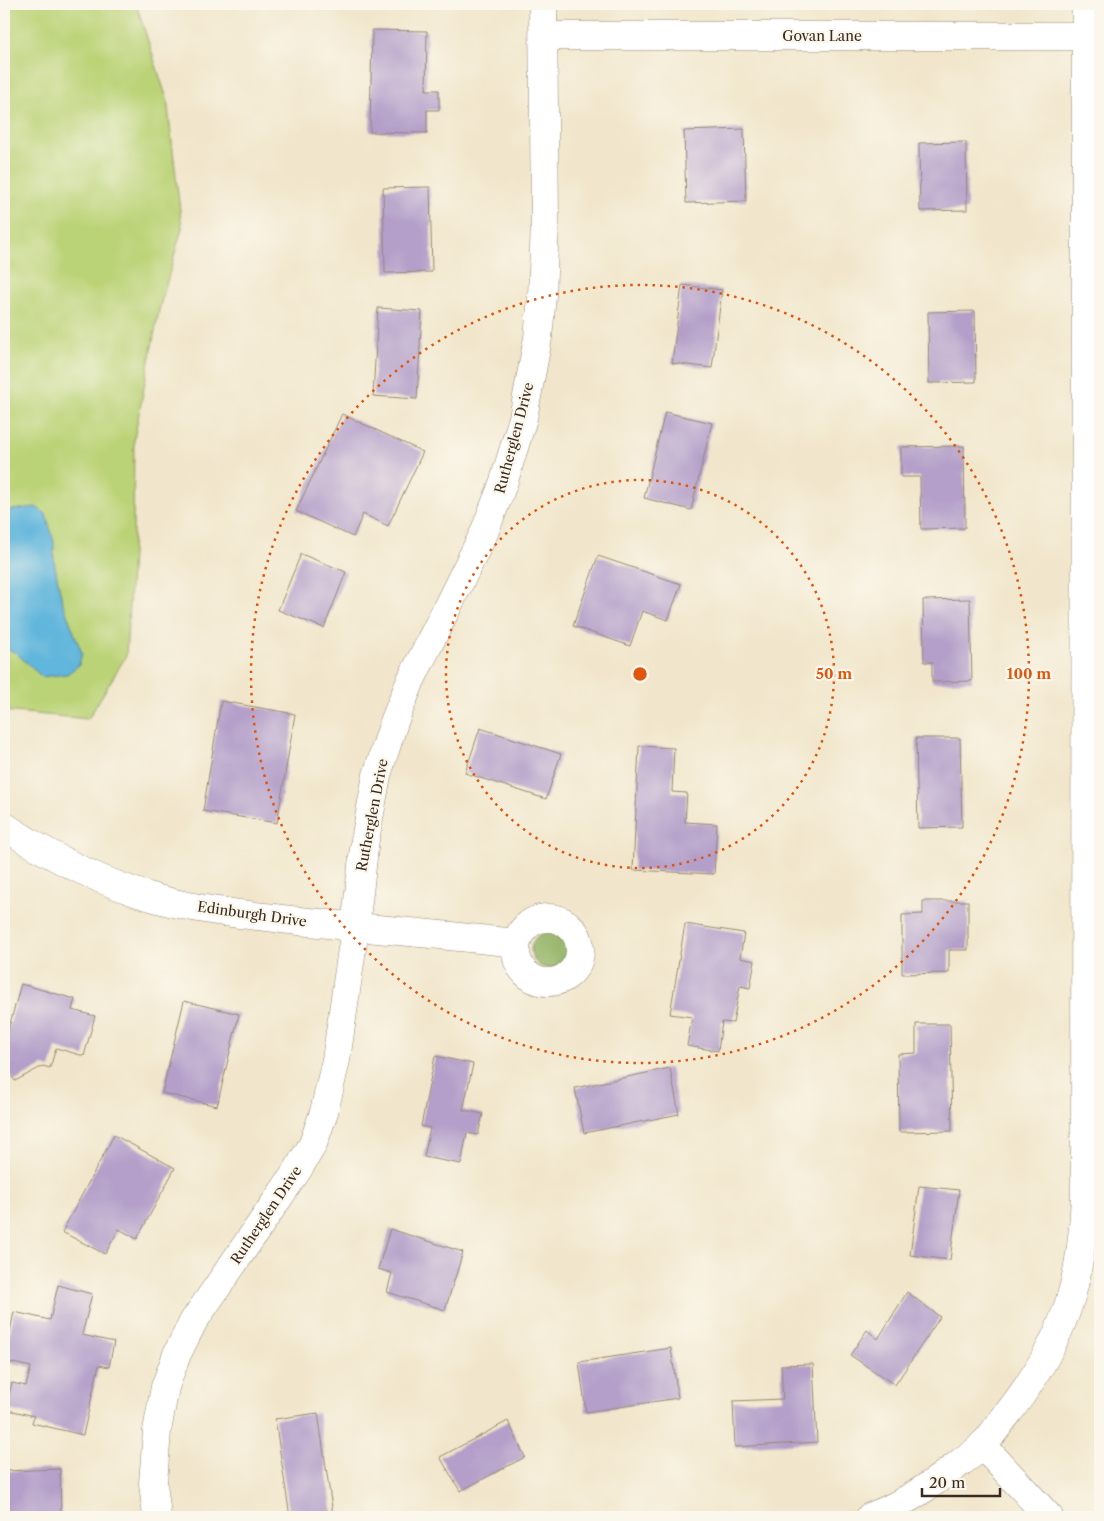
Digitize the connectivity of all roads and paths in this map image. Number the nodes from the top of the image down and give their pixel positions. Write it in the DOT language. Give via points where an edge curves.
graph roads {
  1 [pos="543,4"];
  2 [pos="1086,4"];
  3 [pos="544,36"];
  4 [pos="1093,36"];
  5 [pos="4,826"];
  6 [pos="355,928"];
  7 [pos="516,943"];
  8 [pos="982,1445"];
  9 [pos="157,1517"];
  10 [pos="870,1517"];
  11 [pos="1049,1517"];
  1 -- 3 [label="street, Rutherglen Drive"];
  2 -- 4 [label="street"];
  3 -- 4 [label="street, Govan Lane"];
  3 -- 6 [label="street, Rutherglen Drive" via="542,296 538,338 523,418 484,534 411,680 385,749 365,840"];
  4 -- 8 [label="street" via="1084,1223 1076,1279 1063,1321 1034,1379"];
  5 -- 6 [label="street, Edinburgh Drive" via="72,866 158,899 212,911"];
  6 -- 7 [label="street, Edinburgh Drive"];
  6 -- 9 [label="street, Rutherglen Drive" via="336,1060 313,1144 193,1322 165,1387 154,1466"];
  8 -- 10 [label="street" via="912,1497"];
  8 -- 11 [label="street"];
}
